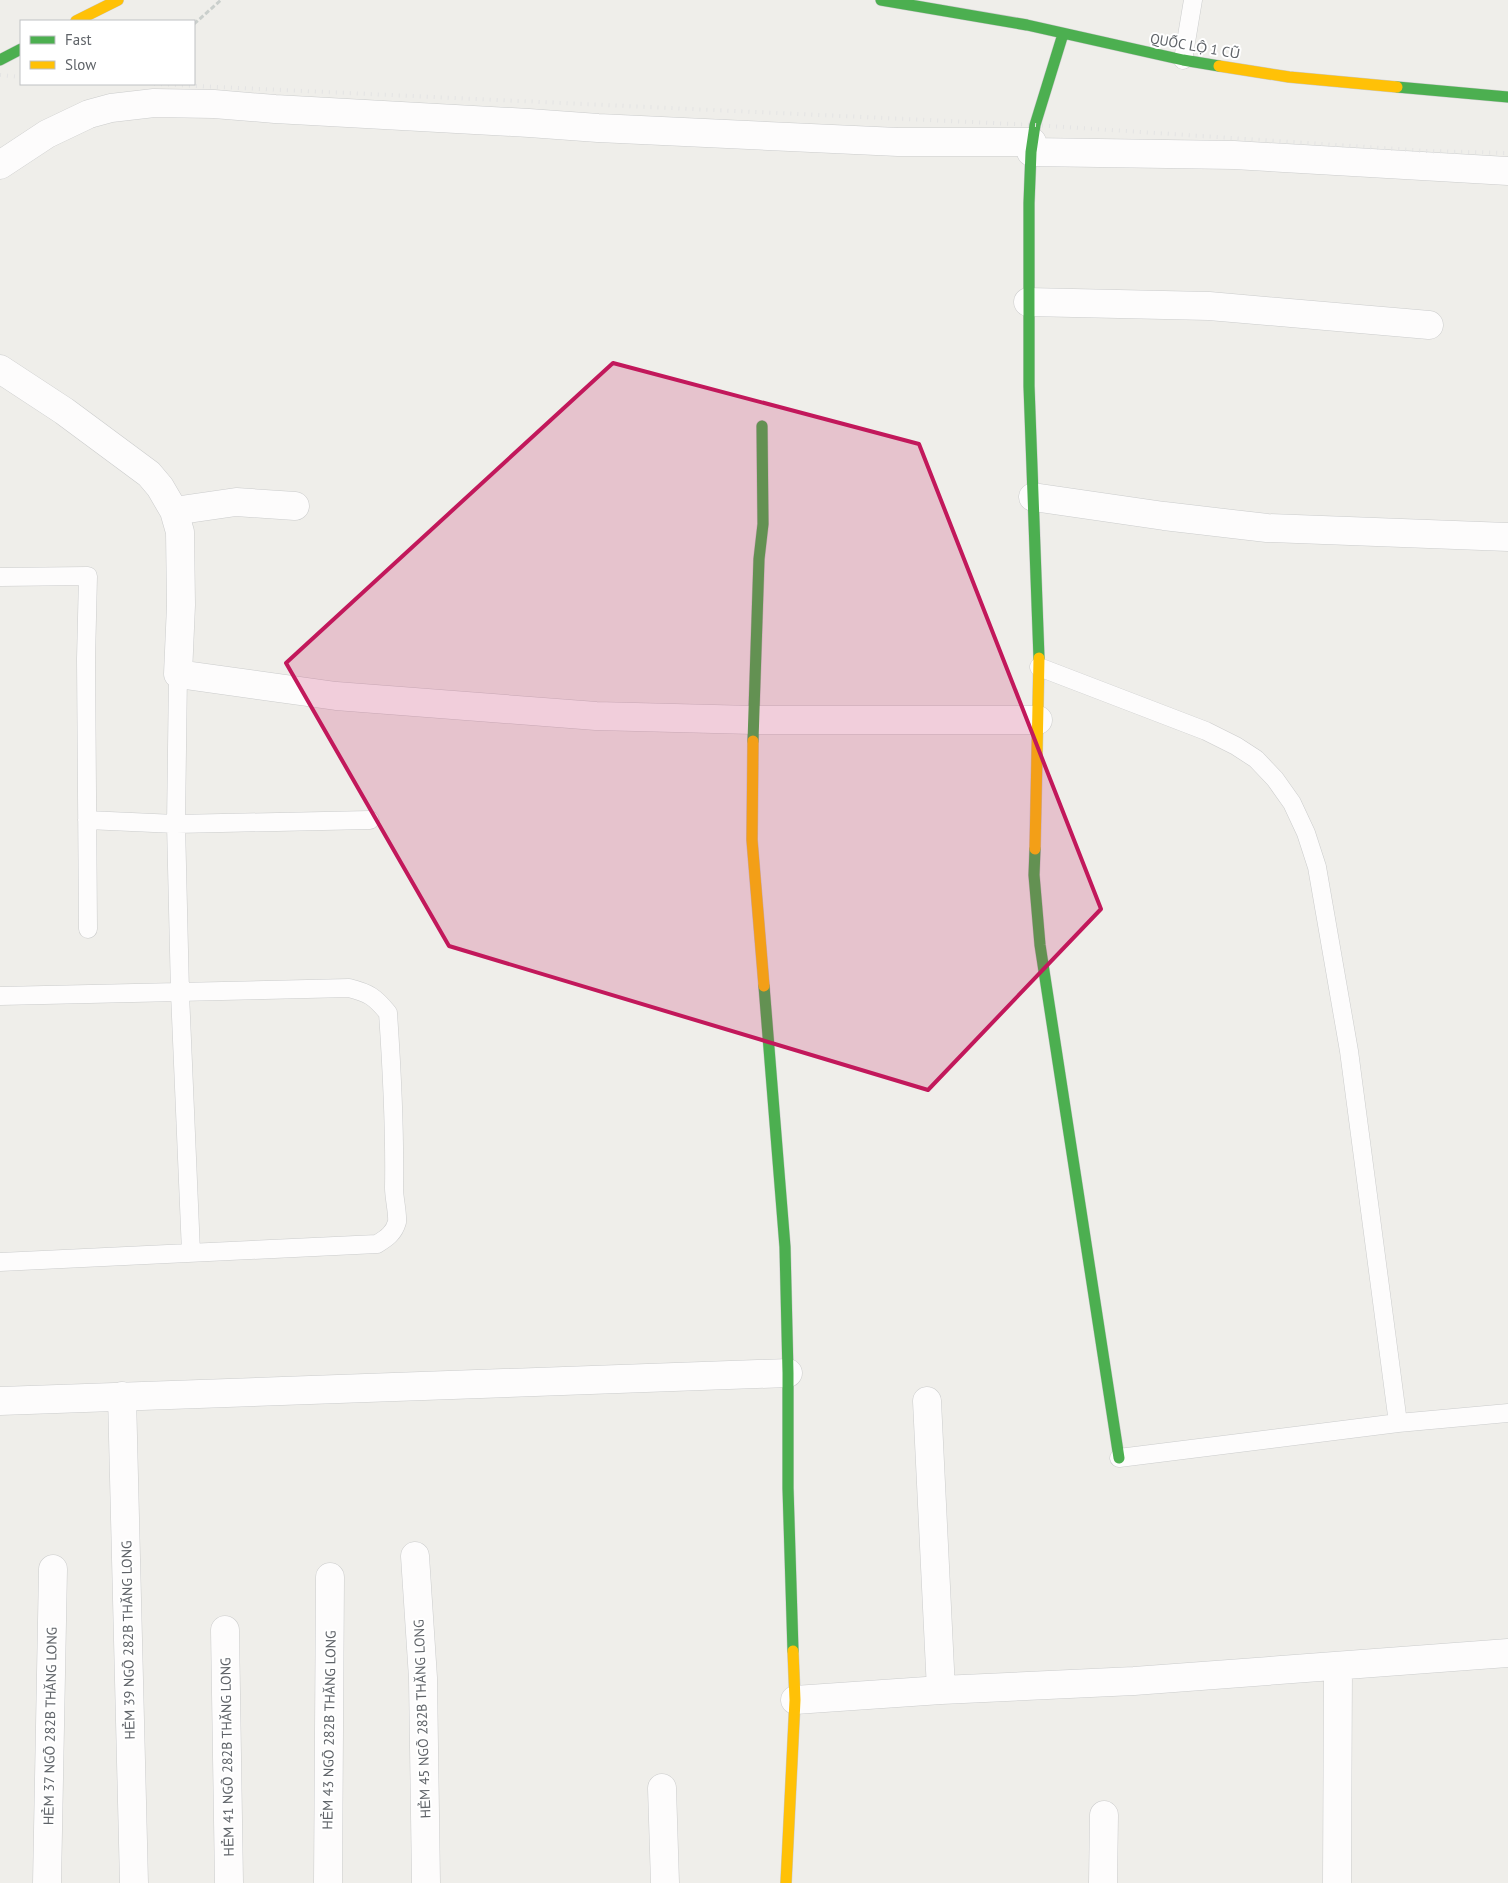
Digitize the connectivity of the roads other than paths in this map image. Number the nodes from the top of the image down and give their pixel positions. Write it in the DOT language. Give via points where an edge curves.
graph roads {
  1 [pos="118,0"];
  2 [pos="881,0"];
  3 [pos="1194,0"];
  4 [pos="78,20"];
  5 [pos="1063,34"];
  6 [pos="20,50"];
  7 [pos="0,60"];
  8 [pos="1183,60"];
  9 [pos="1508,97"];
  10 [pos="1032,147"];
  11 [pos="0,165"];
  12 [pos="1508,171"];
  13 [pos="1028,302"];
  14 [pos="1429,325"];
  15 [pos="0,369"];
  16 [pos="762,426"];
  17 [pos="1033,497"];
  18 [pos="295,506"];
  19 [pos="174,512"];
  20 [pos="1508,537"];
  21 [pos="0,577"];
  22 [pos="1039,667"];
  23 [pos="178,674"];
  24 [pos="753,720"];
  25 [pos="1038,720"];
  26 [pos="87,820"];
  27 [pos="370,820"];
  28 [pos="176,824"];
  29 [pos="88,929"];
  30 [pos="180,993"];
  31 [pos="0,996"];
  32 [pos="191,1252"];
  33 [pos="0,1262"];
  34 [pos="788,1373"];
  35 [pos="122,1396"];
  36 [pos="0,1401"];
  37 [pos="927,1401"];
  38 [pos="1508,1413"];
  39 [pos="1398,1423"];
  40 [pos="1119,1458"];
  41 [pos="415,1556"];
  42 [pos="53,1569"];
  43 [pos="330,1577"];
  44 [pos="225,1630"];
  45 [pos="1508,1652"];
  46 [pos="1338,1666"];
  47 [pos="941,1690"];
  48 [pos="795,1700"];
  49 [pos="662,1788"];
  50 [pos="1104,1815"];
  51 [pos="47,1883"];
  52 [pos="134,1883"];
  53 [pos="229,1883"];
  54 [pos="328,1883"];
  55 [pos="426,1883"];
  56 [pos="665,1883"];
  57 [pos="786,1883"];
  58 [pos="1102,1883"];
  59 [pos="1337,1883"];
  1 -- 4 [label="street"];
  2 -- 5 [label="street, QUỐC LỘ 1 CŨ"];
  3 -- 8 [label="lane"];
  5 -- 8 [label="street, QUỐC LỘ 1 CŨ"];
  5 -- 10 [label="street" via="1035,125"];
  6 -- 7 [label="street"];
  8 -- 9 [label="street, QUỐC LỘ 1 CŨ" via="1289,77"];
  10 -- 11 [label="street" via="598,128 154,103 89,114 47,134"];
  10 -- 12 [label="street"];
  10 -- 13 [label="street"];
  13 -- 14 [label="street" via="1209,306"];
  13 -- 17 [label="street"];
  15 -- 19 [label="street" via="64,411 149,474"];
  16 -- 24 [label="street" via="764,524 759,559"];
  17 -- 20 [label="street" via="1267,528"];
  17 -- 22 [label="street"];
  18 -- 19 [label="street" via="236,502"];
  19 -- 23 [label="street" via="180,532 181,553"];
  21 -- 26 [label="lane" via="88,576"];
  22 -- 25 [label="street"];
  22 -- 39 [label="lane" via="1206,731 1236,746 1262,765 1292,803 1317,867 1349,1051"];
  23 -- 24 [label="street" via="336,696 596,716"];
  23 -- 28 [label="lane"];
  24 -- 25 [label="street"];
  24 -- 34 [label="street" via="752,840 784,1247"];
  25 -- 40 [label="street" via="1034,875 1040,944"];
  26 -- 28 [label="lane"];
  26 -- 29 [label="lane"];
  27 -- 28 [label="lane"];
  28 -- 30 [label="lane"];
  30 -- 31 [label="lane"];
  30 -- 32 [label="lane"];
  30 -- 32 [label="lane" via="349,988 367,993 378,1000 388,1013 391,1052 397,1220 387,1238 377,1244"];
  32 -- 33 [label="lane"];
  34 -- 35 [label="street"];
  34 -- 48 [label="street"];
  35 -- 36 [label="street"];
  35 -- 52 [label="street, HẺM 39 NGÕ 282B THĂNG LONG"];
  37 -- 47 [label="street"];
  38 -- 39 [label="lane"];
  39 -- 40 [label="lane"];
  41 -- 55 [label="street, HẺM 45 NGÕ 282B THĂNG LONG" via="423,1678"];
  42 -- 51 [label="street, HẺM 37 NGÕ 282B THĂNG LONG"];
  43 -- 54 [label="street, HẺM 43 NGÕ 282B THĂNG LONG"];
  44 -- 53 [label="street, HẺM 41 NGÕ 282B THĂNG LONG"];
  45 -- 46 [label="street"];
  46 -- 47 [label="street"];
  46 -- 59 [label="street"];
  47 -- 48 [label="street"];
  48 -- 57 [label="street"];
  49 -- 56 [label="street"];
  50 -- 58 [label="street"];
}
